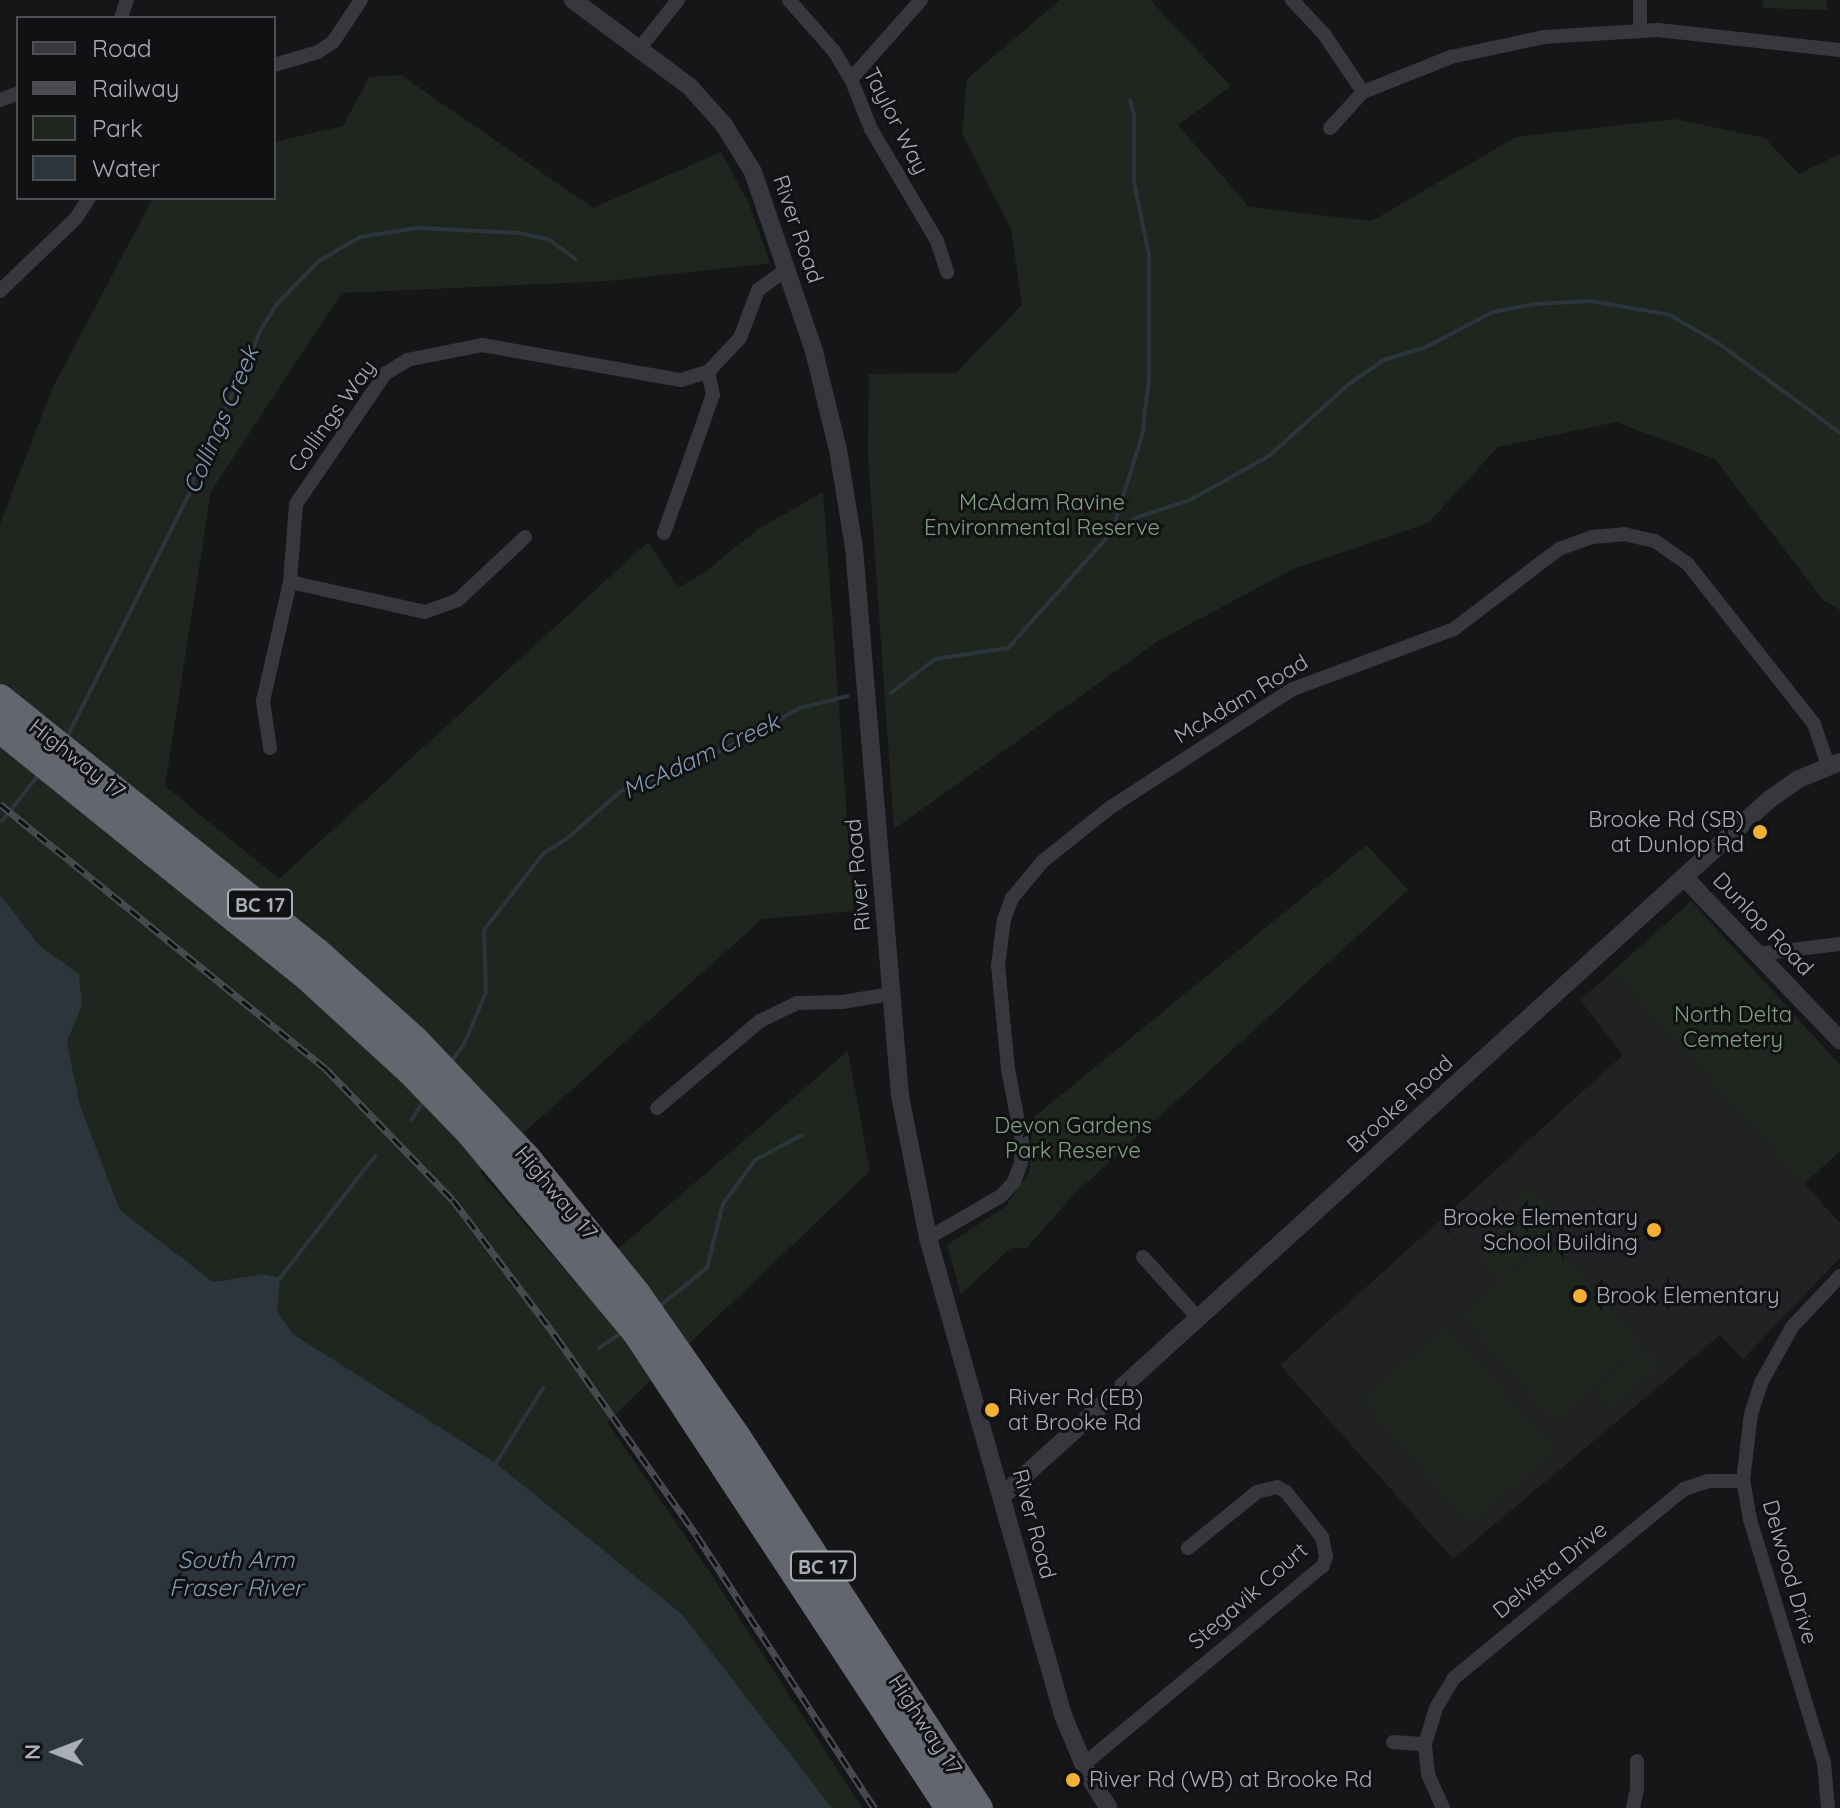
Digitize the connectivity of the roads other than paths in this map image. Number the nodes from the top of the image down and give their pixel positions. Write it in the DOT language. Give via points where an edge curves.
graph roads {
  1 [pos="361,0"];
  2 [pos="573,0"];
  3 [pos="678,0"];
  4 [pos="789,0"];
  5 [pos="921,0"];
  6 [pos="1292,0"];
  7 [pos="1640,0"];
  8 [pos="1640,29"];
  9 [pos="639,49"];
  10 [pos="1840,50"];
  11 [pos="276,64"];
  12 [pos="851,79"];
  13 [pos="1363,92"];
  14 [pos="1330,128"];
  15 [pos="88,200"];
  16 [pos="788,268"];
  17 [pos="947,272"];
  18 [pos="0,291"];
  19 [pos="708,372"];
  20 [pos="664,533"];
  21 [pos="525,537"];
  22 [pos="290,582"];
  23 [pos="4,717"];
  24 [pos="270,748"];
  25 [pos="1834,764"];
  26 [pos="1684,877"];
  27 [pos="1840,944"];
  28 [pos="1758,954"];
  29 [pos="891,994"];
  30 [pos="1840,1040"];
  31 [pos="657,1108"];
  32 [pos="928,1238"];
  33 [pos="1143,1257"];
  34 [pos="1840,1276"];
  35 [pos="1199,1319"];
  36 [pos="654,1338"];
  37 [pos="1743,1481"];
  38 [pos="1002,1496"];
  39 [pos="1188,1548"];
  40 [pos="1393,1742"];
  41 [pos="1425,1744"];
  42 [pos="1637,1761"];
  43 [pos="1083,1765"];
  44 [pos="949,1808"];
  45 [pos="979,1808"];
  46 [pos="1109,1808"];
  47 [pos="1443,1808"];
  48 [pos="1633,1808"];
  49 [pos="1828,1808"];
  1 -- 11 [label="street" via="333,42"];
  2 -- 9 [label="street, River Road"];
  3 -- 9 [label="street"];
  4 -- 12 [label="street, Taylor Way"];
  5 -- 12 [label="street"];
  6 -- 13 [label="street" via="1324,34"];
  7 -- 8 [label="street"];
  8 -- 10 [label="street"];
  8 -- 13 [label="street" via="1544,37 1451,57"];
  9 -- 16 [label="street, River Road" via="690,87 724,125 753,172"];
  12 -- 17 [label="street, Taylor Way" via="871,129 937,241"];
  13 -- 14 [label="street"];
  15 -- 18 [label="street" via="76,218"];
  16 -- 19 [label="street" via="758,290 740,338"];
  16 -- 29 [label="street, River Road" via="838,450 854,548"];
  19 -- 20 [label="street" via="713,395"];
  19 -- 22 [label="street, Collings Way" via="681,380 651,377 482,345 407,360 385,374 296,504"];
  21 -- 22 [label="street" via="458,600 425,612"];
  22 -- 24 [label="street, Collings Way" via="263,701"];
  23 -- 36 [label="highway, Highway 17 / BC 17" via="317,952 479,1124"];
  25 -- 26 [label="street, Brooke Road" via="1781,790"];
  25 -- 32 [label="street, McAdam Road" via="1814,724 1687,563 1655,541 1624,534 1592,537 1559,549 1454,629 1293,689 1111,807 1043,861 1012,898 998,966 1021,1163 1001,1196"];
  26 -- 28 [label="street, Dunlop Road"];
  26 -- 35 [label="street, Brooke Road"];
  27 -- 28 [label="street"];
  28 -- 30 [label="street, Dunlop Road"];
  29 -- 31 [label="street" via="797,1003 760,1021"];
  29 -- 32 [label="street, River Road" via="900,1096"];
  32 -- 38 [label="street, River Road"];
  33 -- 35 [label="street"];
  34 -- 37 [label="street, Delwood Drive" via="1792,1327 1762,1381 1751,1414"];
  35 -- 38 [label="street, Brooke Road"];
  36 -- 44 [label="highway, Highway 17 / BC 17"];
  36 -- 45 [label="highway, Highway 17 / BC 17" via="844,1598"];
  37 -- 41 [label="street, Delvista Drive" via="1708,1481 1684,1489 1535,1611 1454,1678 1436,1708"];
  37 -- 49 [label="street, Delwood Drive" via="1824,1763"];
  38 -- 43 [label="street, River Road" via="1062,1713"];
  39 -- 43 [label="street, Stegavik Court" via="1257,1492 1277,1487 1322,1537 1326,1556 1323,1566"];
  40 -- 41 [label="street"];
  41 -- 47 [label="street, Delvista Drive" via="1428,1774"];
  42 -- 48 [label="street"];
  43 -- 46 [label="street, River Road"];
}
